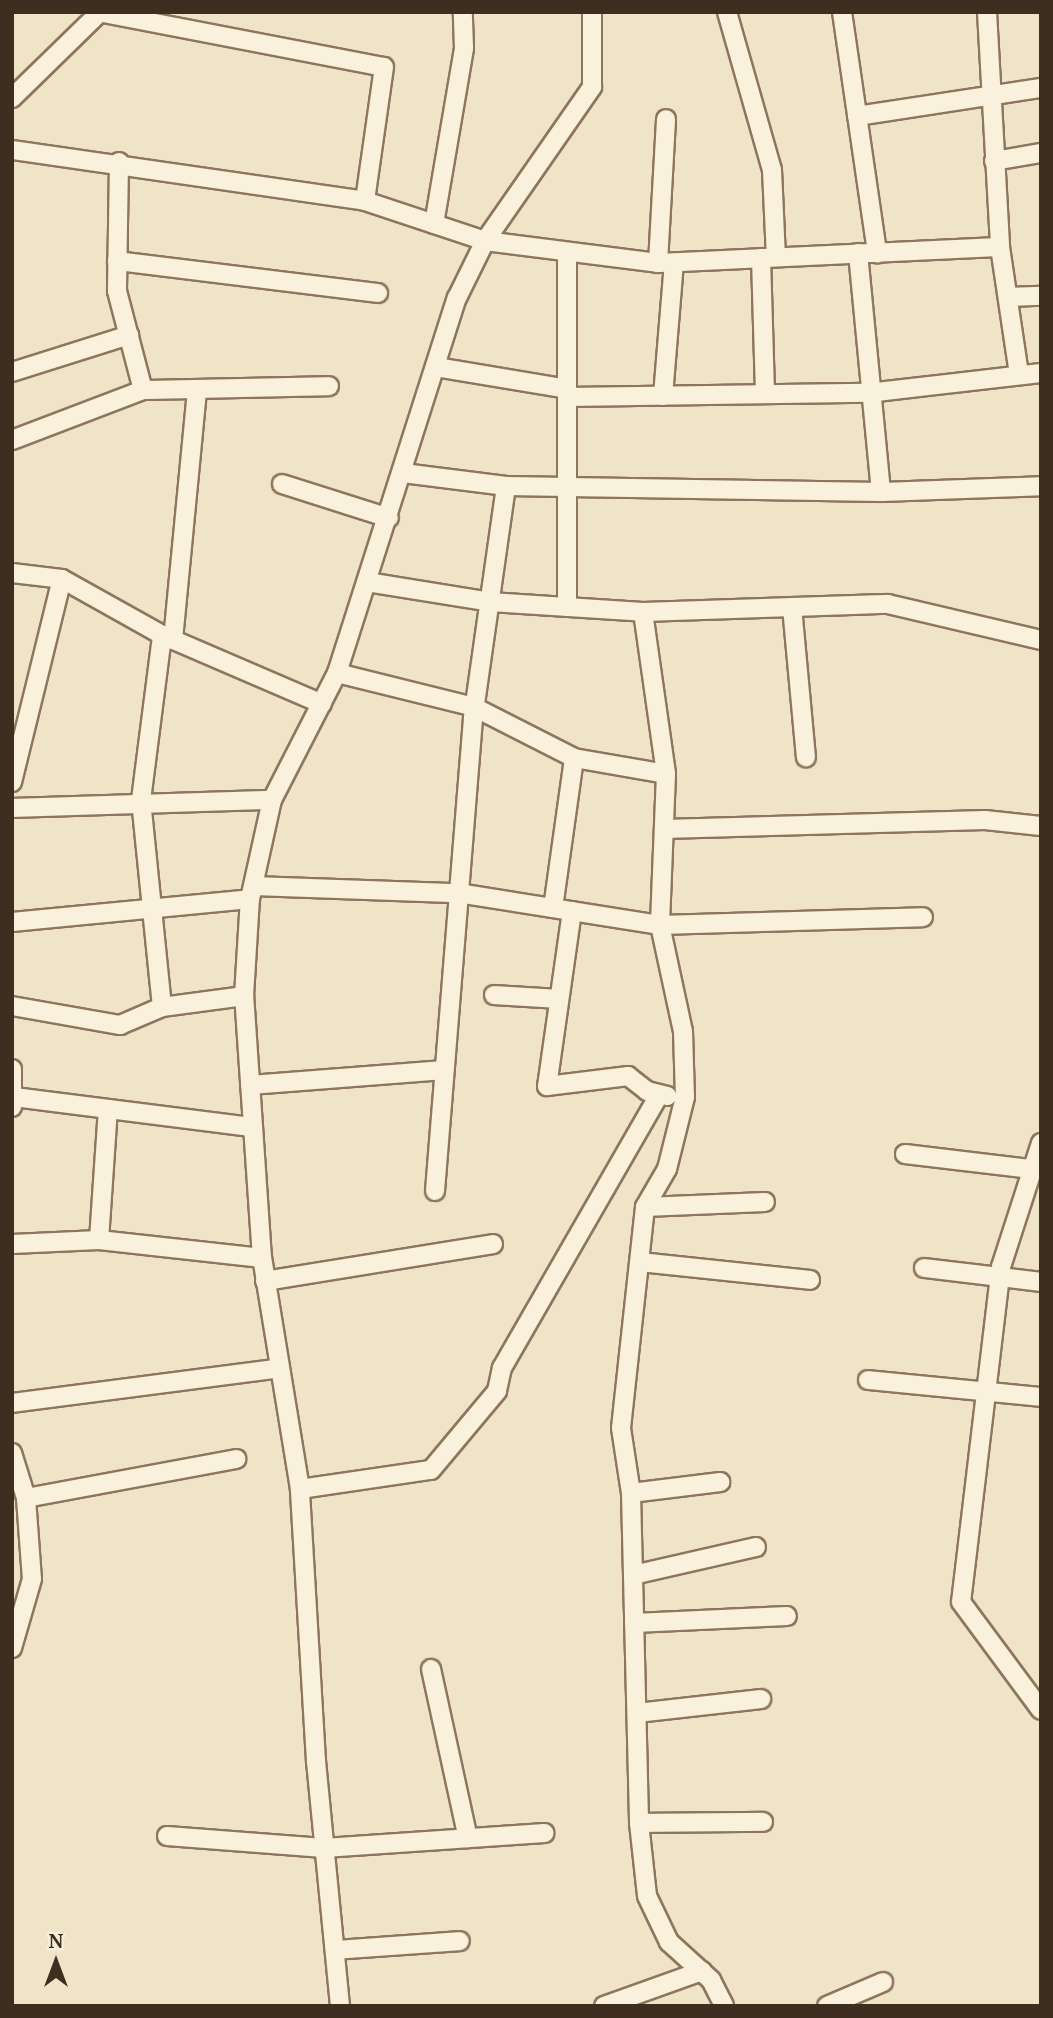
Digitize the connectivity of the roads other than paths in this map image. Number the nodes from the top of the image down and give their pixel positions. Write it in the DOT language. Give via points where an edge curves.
graph roads {
  1 [pos="463,12"];
  2 [pos="592,12"];
  3 [pos="727,12"];
  4 [pos="842,12"];
  5 [pos="988,12"];
  6 [pos="99,13"];
  7 [pos="1041,88"];
  8 [pos="991,95"];
  9 [pos="12,99"];
  10 [pos="857,116"];
  11 [pos="666,119"];
  12 [pos="12,150"];
  13 [pos="1041,153"];
  14 [pos="994,161"];
  15 [pos="119,162"];
  16 [pos="365,201"];
  17 [pos="434,224"];
  18 [pos="485,241"];
  19 [pos="1000,247"];
  20 [pos="567,252"];
  21 [pos="858,253"];
  22 [pos="877,253"];
  23 [pos="769,258"];
  24 [pos="117,261"];
  25 [pos="666,263"];
  26 [pos="378,293"];
  27 [pos="1041,296"];
  28 [pos="1008,297"];
  29 [pos="129,335"];
  30 [pos="436,367"];
  31 [pos="12,372"];
  32 [pos="1041,373"];
  33 [pos="1019,374"];
  34 [pos="329,386"];
  35 [pos="197,389"];
  36 [pos="143,390"];
  37 [pos="567,393"];
  38 [pos="868,393"];
  39 [pos="765,394"];
  40 [pos="663,396"];
  41 [pos="12,440"];
  42 [pos="403,473"];
  43 [pos="282,484"];
  44 [pos="506,486"];
  45 [pos="1041,486"];
  46 [pos="567,487"];
  47 [pos="881,492"];
  48 [pos="388,518"];
  49 [pos="12,573"];
  50 [pos="62,579"];
  51 [pos="367,582"];
  52 [pos="490,602"];
  53 [pos="567,607"];
  54 [pos="792,607"];
  55 [pos="643,612"];
  56 [pos="168,638"];
  57 [pos="1041,640"];
  58 [pos="337,673"];
  59 [pos="322,704"];
  60 [pos="474,707"];
  61 [pos="806,757"];
  62 [pos="574,758"];
  63 [pos="666,774"];
  64 [pos="12,782"];
  65 [pos="141,800"];
  66 [pos="272,800"];
  67 [pos="12,808"];
  68 [pos="1040,821"];
  69 [pos="664,829"];
  70 [pos="252,893"];
  71 [pos="458,893"];
  72 [pos="152,909"];
  73 [pos="563,910"];
  74 [pos="923,916"];
  75 [pos="12,922"];
  76 [pos="660,925"];
  77 [pos="494,995"];
  78 [pos="243,996"];
  79 [pos="559,999"];
  80 [pos="12,1006"];
  81 [pos="162,1007"];
  82 [pos="12,1069"];
  83 [pos="444,1070"];
  84 [pos="250,1085"];
  85 [pos="659,1095"];
  86 [pos="685,1097"];
  87 [pos="13,1102"];
  88 [pos="108,1109"];
  89 [pos="253,1127"];
  90 [pos="1041,1143"];
  91 [pos="905,1154"];
  92 [pos="1035,1169"];
  93 [pos="435,1191"];
  94 [pos="765,1202"];
  95 [pos="645,1207"];
  96 [pos="99,1240"];
  97 [pos="12,1244"];
  98 [pos="493,1244"];
  99 [pos="262,1258"];
  100 [pos="640,1262"];
  101 [pos="924,1268"];
  102 [pos="1000,1277"];
  103 [pos="810,1280"];
  104 [pos="265,1281"];
  105 [pos="1041,1282"];
  106 [pos="280,1368"];
  107 [pos="869,1380"];
  108 [pos="986,1388"];
  109 [pos="1041,1397"];
  110 [pos="12,1403"];
  111 [pos="12,1453"];
  112 [pos="236,1459"];
  113 [pos="720,1482"];
  114 [pos="300,1489"];
  115 [pos="631,1493"];
  116 [pos="26,1498"];
  117 [pos="756,1547"];
  118 [pos="633,1575"];
  119 [pos="787,1616"];
  120 [pos="634,1623"];
  121 [pos="12,1648"];
  122 [pos="431,1669"];
  123 [pos="761,1699"];
  124 [pos="1041,1710"];
  125 [pos="637,1713"];
  126 [pos="763,1822"];
  127 [pos="639,1823"];
  128 [pos="544,1833"];
  129 [pos="167,1836"];
  130 [pos="468,1838"];
  131 [pos="324,1848"];
  132 [pos="460,1941"];
  133 [pos="335,1950"];
  134 [pos="702,1971"];
  135 [pos="883,1982"];
  136 [pos="340,2006"];
  137 [pos="604,2006"];
  138 [pos="724,2006"];
  139 [pos="827,2006"];
  1 -- 17 [label="street" via="464,48"];
  2 -- 18 [label="street" via="592,87"];
  3 -- 23 [label="street" via="772,170"];
  4 -- 10 [label="street"];
  5 -- 8 [label="street"];
  6 -- 9 [label="street"];
  6 -- 16 [label="street" via="384,67"];
  7 -- 8 [label="street"];
  8 -- 10 [label="street"];
  8 -- 14 [label="street"];
  10 -- 22 [label="street"];
  11 -- 25 [label="street"];
  12 -- 15 [label="street" via="33,157"];
  13 -- 14 [label="street"];
  14 -- 19 [label="street"];
  15 -- 16 [label="street"];
  15 -- 24 [label="street"];
  16 -- 17 [label="street"];
  17 -- 18 [label="street"];
  18 -- 20 [label="street"];
  18 -- 30 [label="street" via="457,298"];
  19 -- 22 [label="street"];
  19 -- 28 [label="street"];
  20 -- 25 [label="street"];
  20 -- 37 [label="street"];
  21 -- 22 [label="street"];
  21 -- 23 [label="street"];
  21 -- 38 [label="street"];
  23 -- 25 [label="street"];
  23 -- 39 [label="street"];
  24 -- 26 [label="street"];
  24 -- 29 [label="street"];
  25 -- 40 [label="street"];
  27 -- 28 [label="street"];
  28 -- 33 [label="street"];
  29 -- 31 [label="street"];
  29 -- 36 [label="street"];
  30 -- 37 [label="street"];
  30 -- 42 [label="street"];
  32 -- 33 [label="street"];
  33 -- 38 [label="street"];
  34 -- 35 [label="street"];
  35 -- 36 [label="street"];
  35 -- 56 [label="street"];
  36 -- 41 [label="street"];
  37 -- 40 [label="street"];
  37 -- 46 [label="street"];
  38 -- 39 [label="street"];
  38 -- 47 [label="street"];
  39 -- 40 [label="street"];
  42 -- 44 [label="street"];
  42 -- 48 [label="street"];
  43 -- 48 [label="street"];
  44 -- 46 [label="street"];
  44 -- 52 [label="street"];
  45 -- 47 [label="street"];
  46 -- 47 [label="street"];
  46 -- 53 [label="street"];
  48 -- 51 [label="street"];
  49 -- 50 [label="street"];
  50 -- 56 [label="street"];
  50 -- 64 [label="street"];
  51 -- 52 [label="street"];
  51 -- 58 [label="street"];
  52 -- 53 [label="street"];
  52 -- 60 [label="street"];
  53 -- 55 [label="street"];
  54 -- 55 [label="street"];
  54 -- 57 [label="street" via="888,604"];
  54 -- 61 [label="street"];
  55 -- 63 [label="street"];
  56 -- 59 [label="street"];
  56 -- 65 [label="street"];
  58 -- 59 [label="street"];
  58 -- 60 [label="street"];
  59 -- 66 [label="street"];
  60 -- 62 [label="street"];
  60 -- 71 [label="street"];
  62 -- 63 [label="street"];
  62 -- 73 [label="street"];
  63 -- 69 [label="street"];
  65 -- 66 [label="street"];
  65 -- 67 [label="street"];
  65 -- 72 [label="street"];
  66 -- 70 [label="street"];
  68 -- 69 [label="street"];
  69 -- 76 [label="street"];
  70 -- 71 [label="street"];
  70 -- 72 [label="street"];
  70 -- 78 [label="street"];
  71 -- 73 [label="street"];
  71 -- 83 [label="street"];
  72 -- 75 [label="street"];
  72 -- 81 [label="street"];
  73 -- 76 [label="street"];
  73 -- 79 [label="street"];
  74 -- 76 [label="street"];
  76 -- 86 [label="street" via="683,1031"];
  77 -- 79 [label="street"];
  78 -- 81 [label="street"];
  78 -- 84 [label="street"];
  79 -- 85 [label="street" via="547,1086 628,1076"];
  80 -- 81 [label="street" via="120,1025"];
  82 -- 87 [label="street"];
  83 -- 84 [label="street"];
  83 -- 93 [label="street"];
  84 -- 89 [label="street"];
  85 -- 86 [label="street"];
  85 -- 114 [label="street" via="502,1368 497,1391 431,1470"];
  86 -- 95 [label="street" via="667,1168"];
  87 -- 88 [label="street"];
  88 -- 89 [label="street"];
  88 -- 96 [label="street"];
  89 -- 99 [label="street"];
  90 -- 92 [label="street"];
  91 -- 92 [label="street"];
  92 -- 102 [label="street"];
  94 -- 95 [label="street"];
  95 -- 100 [label="street"];
  96 -- 97 [label="street"];
  96 -- 99 [label="street"];
  98 -- 104 [label="street"];
  99 -- 104 [label="street"];
  100 -- 103 [label="street"];
  100 -- 115 [label="street" via="621,1428"];
  101 -- 102 [label="street"];
  102 -- 105 [label="street"];
  102 -- 108 [label="street"];
  104 -- 106 [label="street"];
  106 -- 110 [label="street"];
  106 -- 114 [label="street"];
  107 -- 108 [label="street"];
  108 -- 109 [label="street"];
  108 -- 124 [label="street" via="961,1602"];
  111 -- 116 [label="street"];
  112 -- 116 [label="street"];
  113 -- 115 [label="street"];
  114 -- 131 [label="street"];
  115 -- 118 [label="street"];
  116 -- 121 [label="street" via="32,1579"];
  117 -- 118 [label="street"];
  118 -- 120 [label="street"];
  119 -- 120 [label="street"];
  120 -- 125 [label="street"];
  122 -- 130 [label="street"];
  123 -- 125 [label="street"];
  125 -- 127 [label="street"];
  126 -- 127 [label="street"];
  127 -- 134 [label="street" via="647,1896 669,1942"];
  128 -- 130 [label="street"];
  129 -- 131 [label="street"];
  130 -- 131 [label="street"];
  131 -- 133 [label="street"];
  132 -- 133 [label="street"];
  133 -- 136 [label="street"];
  134 -- 137 [label="street"];
  134 -- 138 [label="street"];
  135 -- 139 [label="street"];
}
